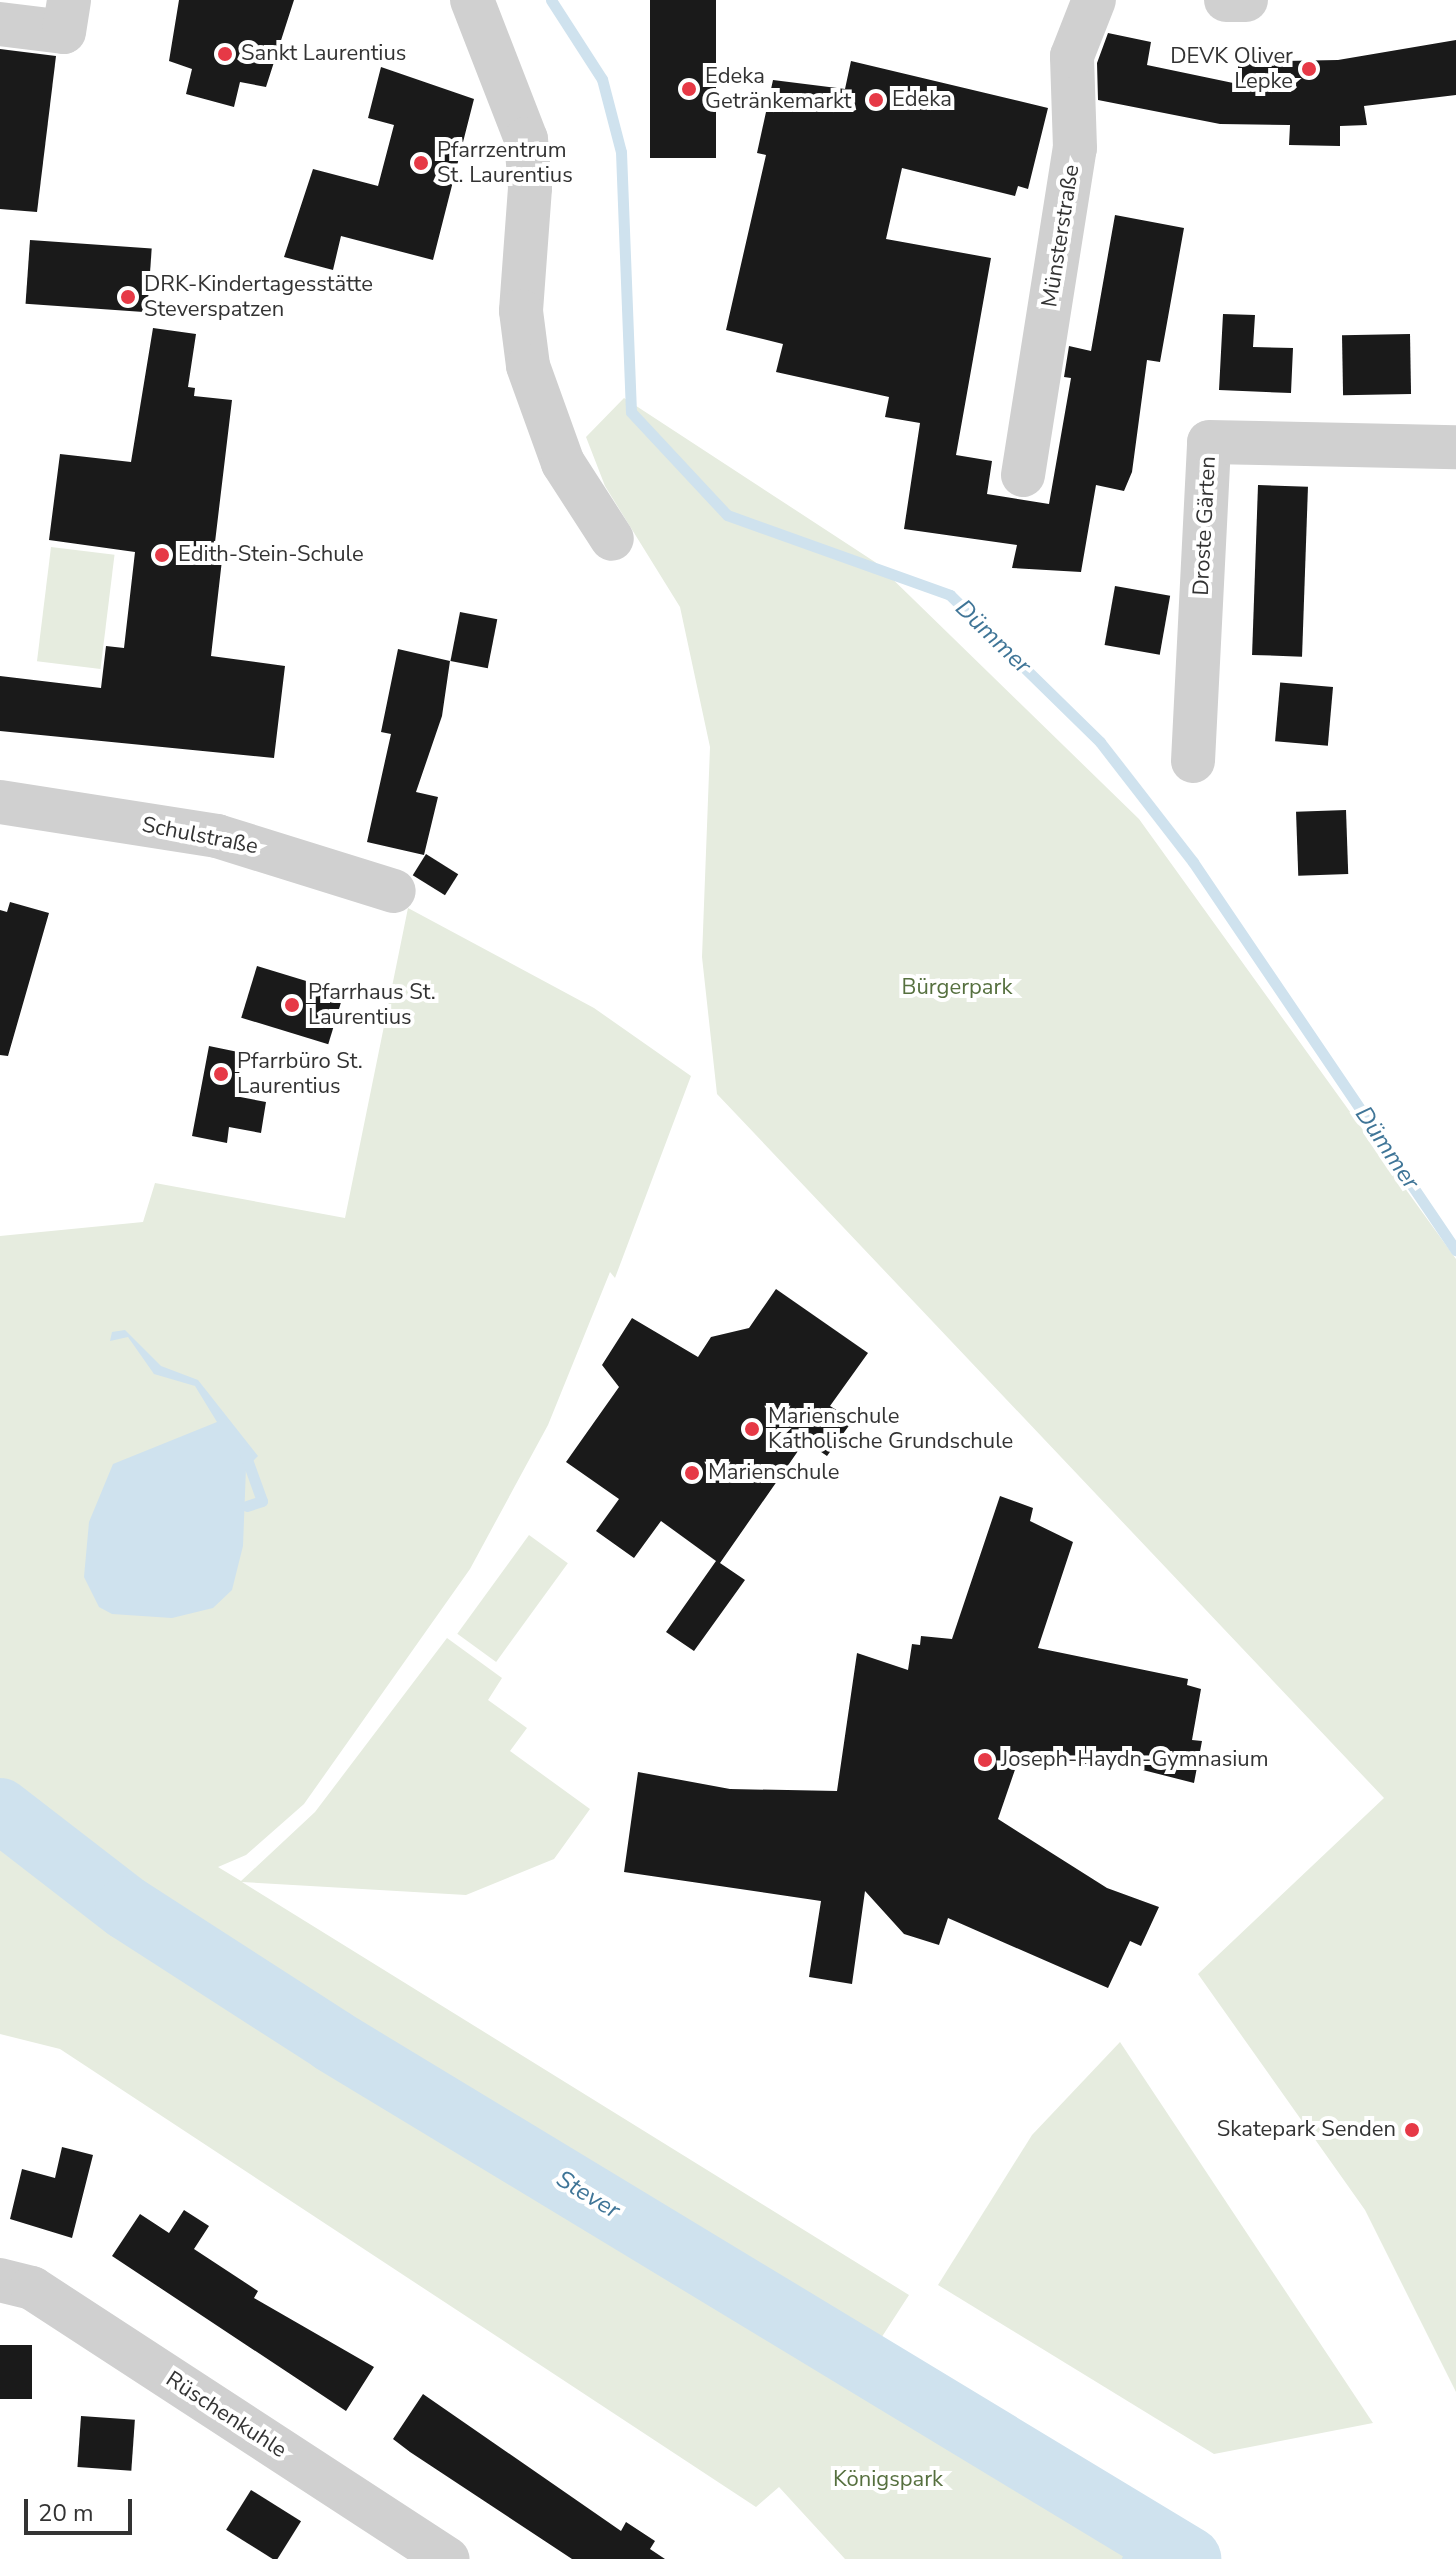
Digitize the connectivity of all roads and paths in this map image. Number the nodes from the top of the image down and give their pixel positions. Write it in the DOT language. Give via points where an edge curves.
graph roads {
  1 [pos="472,0"];
  2 [pos="1094,0"];
  3 [pos="1226,0"];
  4 [pos="1246,0"];
  5 [pos="67,16"];
  6 [pos="0,24"];
  7 [pos="1456,447"];
  8 [pos="1023,475"];
  9 [pos="612,539"];
  10 [pos="1193,761"];
  11 [pos="0,802"];
  12 [pos="394,891"];
  13 [pos="0,2280"];
  14 [pos="447,2559"];
  1 -- 9 [label="street" via="526,139 530,188 521,311 528,366 563,463"];
  2 -- 8 [label="street, Münsterstraße" via="1072,56 1075,148"];
  3 -- 4 [label="street"];
  5 -- 6 [label="street"];
  7 -- 10 [label="street, Droste Gärten" via="1209,442"];
  11 -- 12 [label="street, Schulstraße" via="217,836"];
  13 -- 14 [label="street, Rüschenkuhle" via="32,2288"];
}
